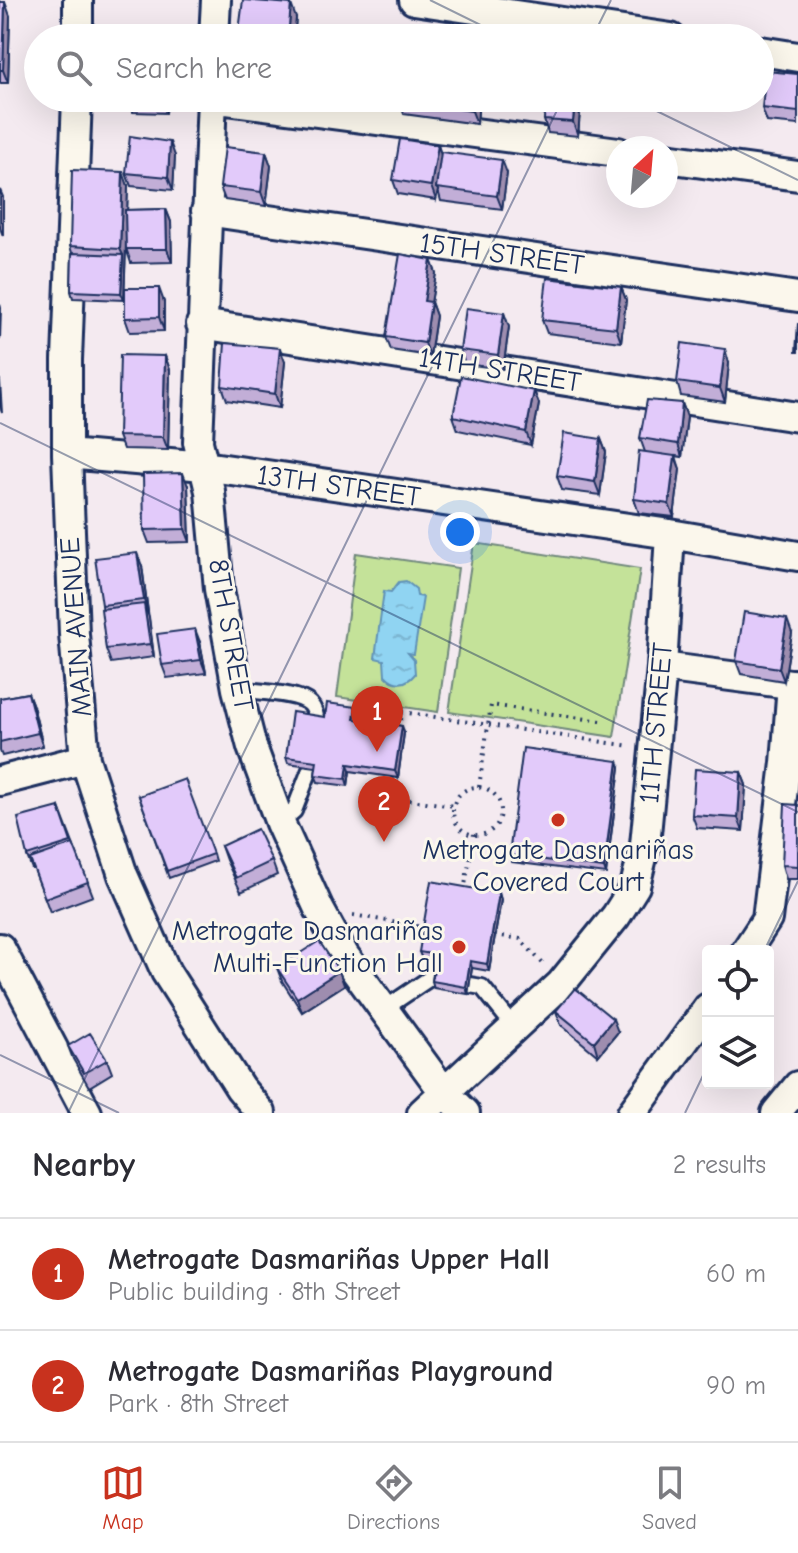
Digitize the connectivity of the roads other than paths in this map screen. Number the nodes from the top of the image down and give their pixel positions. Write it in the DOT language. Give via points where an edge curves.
graph roads {
  1 [pos="78,0"];
  2 [pos="216,0"];
  3 [pos="414,0"];
  4 [pos="78,24"];
  5 [pos="215,24"];
  6 [pos="576,24"];
  7 [pos="774,53"];
  8 [pos="798,57"];
  9 [pos="76,112"];
  10 [pos="211,112"];
  11 [pos="317,112"];
  12 [pos="606,150"];
  13 [pos="678,160"];
  14 [pos="798,176"];
  15 [pos="206,211"];
  16 [pos="798,297"];
  17 [pos="201,324"];
  18 [pos="798,417"];
  19 [pos="67,454"];
  20 [pos="204,466"];
  21 [pos="670,534"];
  22 [pos="798,556"];
  23 [pos="662,667"];
  24 [pos="795,685"];
  25 [pos="237,689"];
  26 [pos="317,722"];
  27 [pos="85,759"];
  28 [pos="311,767"];
  29 [pos="0,781"];
  30 [pos="280,823"];
  31 [pos="750,945"];
  32 [pos="0,948"];
  33 [pos="436,979"];
  34 [pos="470,985"];
  35 [pos="384,1009"];
  36 [pos="702,1016"];
  37 [pos="515,1028"];
  38 [pos="798,1086"];
  39 [pos="444,1092"];
  40 [pos="87,1113"];
  41 [pos="261,1113"];
  42 [pos="422,1113"];
  43 [pos="465,1113"];
  44 [pos="632,1113"];
  45 [pos="776,1113"];
  1 -- 4 [label="street"];
  2 -- 5 [label="street"];
  3 -- 6 [label="street"];
  7 -- 8 [label="street"];
  9 -- 19 [label="street, MAIN AVENUE"];
  10 -- 15 [label="street, 8TH STREET"];
  11 -- 12 [label="street"];
  13 -- 14 [label="street"];
  15 -- 16 [label="street, 15TH STREET"];
  15 -- 17 [label="street, 8TH STREET"];
  17 -- 18 [label="street, 14TH STREET"];
  17 -- 20 [label="street, 8TH STREET" via="198,442"];
  19 -- 20 [label="street, 13TH STREET"];
  19 -- 27 [label="street, MAIN AVENUE"];
  20 -- 21 [label="street, 13TH STREET"];
  20 -- 25 [label="street, 8TH STREET"];
  21 -- 22 [label="street, 13TH STREET"];
  21 -- 23 [label="street, 11TH STREET"];
  23 -- 24 [label="street"];
  23 -- 37 [label="street, 11TH STREET" via="645,845 635,886 561,984"];
  24 -- 31 [label="street" via="767,919"];
  25 -- 26 [label="lane" via="300,697 315,711"];
  25 -- 30 [label="street, 8TH STREET"];
  27 -- 29 [label="street"];
  27 -- 41 [label="street, MAIN AVENUE" via="123,875 166,972"];
  28 -- 30 [label="lane" via="294,811"];
  30 -- 35 [label="street, 8TH STREET" via="344,955"];
  32 -- 40 [label="street"];
  33 -- 35 [label="lane"];
  34 -- 37 [label="lane" via="482,987"];
  35 -- 39 [label="street, 8TH STREET"];
  36 -- 44 [label="street"];
  37 -- 39 [label="street, 11TH STREET"];
  38 -- 45 [label="street"];
  39 -- 42 [label="street, 11TH STREET"];
  39 -- 43 [label="street, 8TH STREET"];
}
